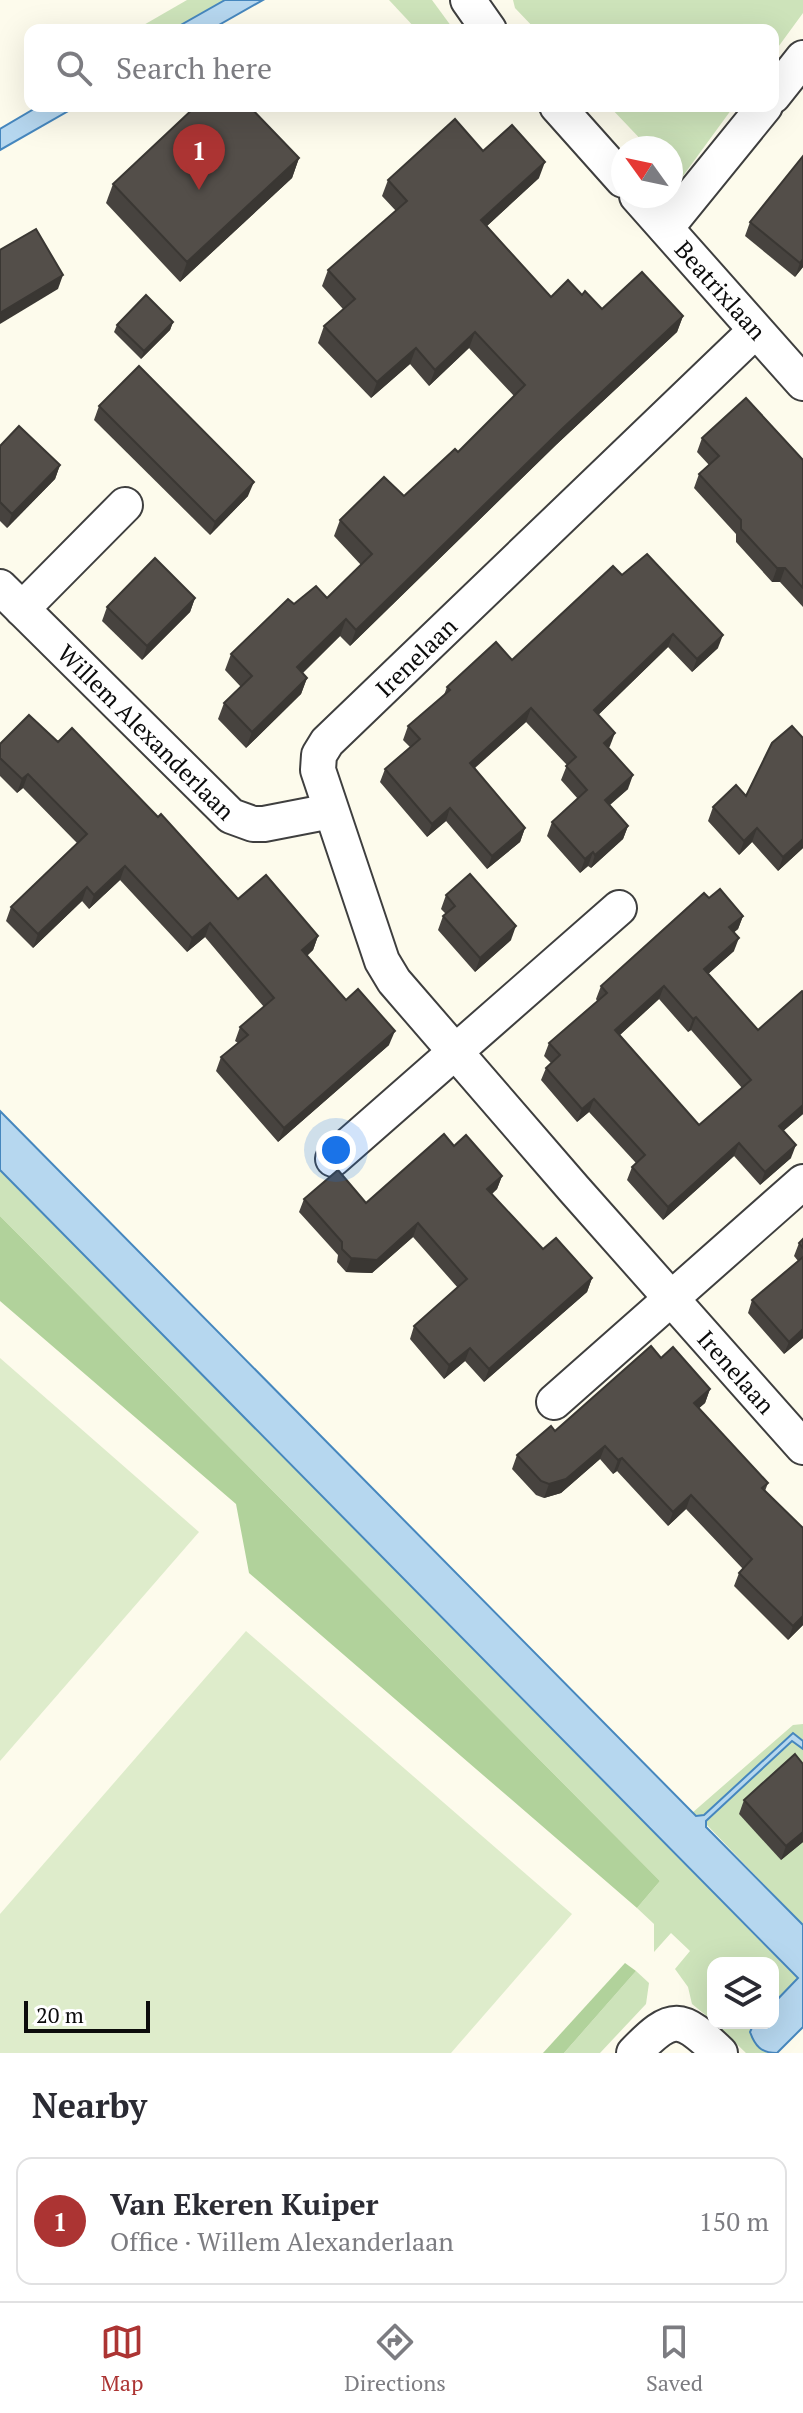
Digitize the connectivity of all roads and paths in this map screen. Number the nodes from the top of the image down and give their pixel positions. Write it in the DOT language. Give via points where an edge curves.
graph roads {
  1 [pos="468,0"];
  2 [pos="485,24"];
  3 [pos="803,58"];
  4 [pos="779,88"];
  5 [pos="562,112"];
  6 [pos="760,112"];
  7 [pos="611,167"];
  8 [pos="648,208"];
  9 [pos="666,228"];
  10 [pos="755,331"];
  11 [pos="803,383"];
  12 [pos="125,505"];
  13 [pos="11,598"];
  14 [pos="331,811"];
  15 [pos="619,908"];
  16 [pos="455,1051"];
  17 [pos="333,1159"];
  18 [pos="803,1182"];
  19 [pos="670,1298"];
  20 [pos="554,1402"];
  21 [pos="803,1447"];
  22 [pos="634,2053"];
  23 [pos="720,2053"];
  1 -- 2 [label="street"];
  3 -- 4 [label="street"];
  5 -- 7 [label="street"];
  6 -- 9 [label="street"];
  8 -- 9 [label="street, Beatrixlaan"];
  9 -- 10 [label="street, Beatrixlaan"];
  10 -- 11 [label="street, Beatrixlaan"];
  10 -- 14 [label="street, Irenelaan" via="327,742 318,770"];
  12 -- 13 [label="street, Willem Alexanderlaan"];
  13 -- 14 [label="street, Willem Alexanderlaan" via="231,816 264,824"];
  14 -- 16 [label="street, Irenelaan" via="382,961"];
  15 -- 16 [label="street"];
  16 -- 17 [label="street"];
  16 -- 19 [label="street, Irenelaan"];
  18 -- 19 [label="street"];
  19 -- 20 [label="street"];
  19 -- 21 [label="street, Irenelaan"];
  22 -- 23 [label="street" via="655,2031 677,2023 695,2030"];
}
